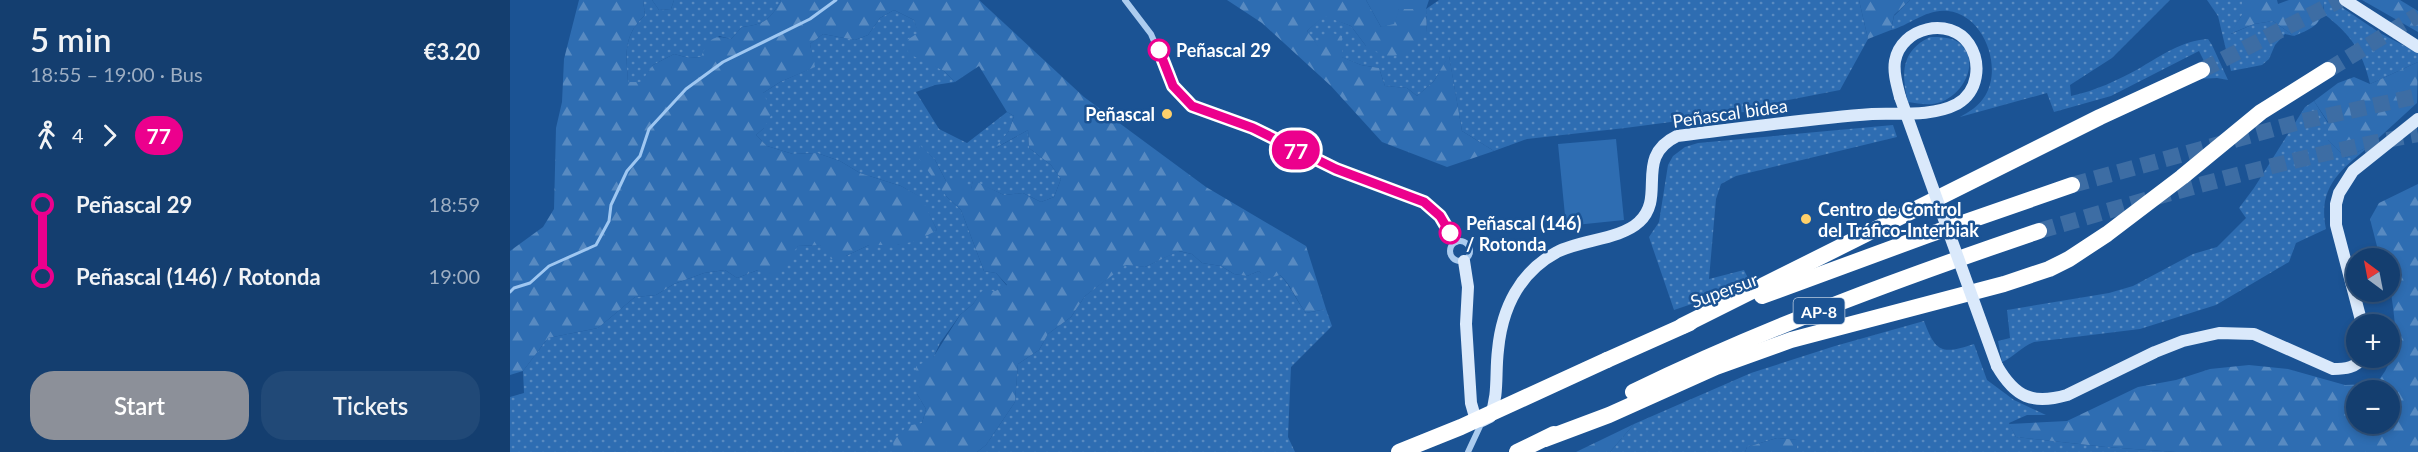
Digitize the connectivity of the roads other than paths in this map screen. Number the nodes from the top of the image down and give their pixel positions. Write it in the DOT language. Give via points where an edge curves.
graph roads {
  1 [pos="1125,0"];
  2 [pos="2345,0"];
  3 [pos="2418,47"];
  4 [pos="2202,70"];
  5 [pos="2328,70"];
  6 [pos="1906,113"];
  7 [pos="1906,113"];
  8 [pos="1906,113"];
  9 [pos="1906,113"];
  10 [pos="2418,119"];
  11 [pos="2072,185"];
  12 [pos="2039,231"];
  13 [pos="1456,242"];
  14 [pos="1464,261"];
  15 [pos="2359,314"];
  16 [pos="1682,326"];
  17 [pos="2349,368"];
  18 [pos="1607,411"];
  19 [pos="1482,422"];
  20 [pos="1399,452"];
  21 [pos="1468,452"];
  22 [pos="1517,452"];
  1 -- 13 [label="street" via="1151,34 1173,86 1190,105 1253,128 1336,169 1424,202 1440,216"];
  2 -- 3 [label="street"];
  4 -- 16 [label="highway, AP-8"];
  5 -- 18 [label="highway" via="2282,98 2069,259 2004,285 1791,340"];
  6 -- 17 [label="street, Peñascal bidea, bridge" via="1997,366 2006,382 2027,398 2067,395 2155,352 2219,333 2254,334 2333,369"];
  7 -- 8 [label="street, Peñascal bidea, bridge" via="1895,76 1899,49 1908,38 1936,27 1960,35 1976,61 1975,83 1970,93 1947,108"];
  9 -- 19 [label="street, Peñascal bidea, bridge" via="1688,134 1662,144 1654,159 1649,209 1639,223 1560,251 1537,264 1520,283 1510,301 1498,349 1496,402 1490,417"];
  10 -- 15 [label="street" via="2353,171 2338,193 2336,225"];
  11 -- 16 [label="highway, Supersur / AP-8"];
  12 -- 18 [label="highway, AP-8" via="1827,307 1696,362"];
  13 -- 14 [label="street" via="1450,254 1454,260"];
  13 -- 14 [label="street" via="1470,247 1469,257"];
  14 -- 19 [label="street" via="1471,403 1475,417"];
  16 -- 20 [label="highway, Supersur / AP-8, bridge"];
  18 -- 22 [label="highway"];
  19 -- 21 [label="street"];
}
